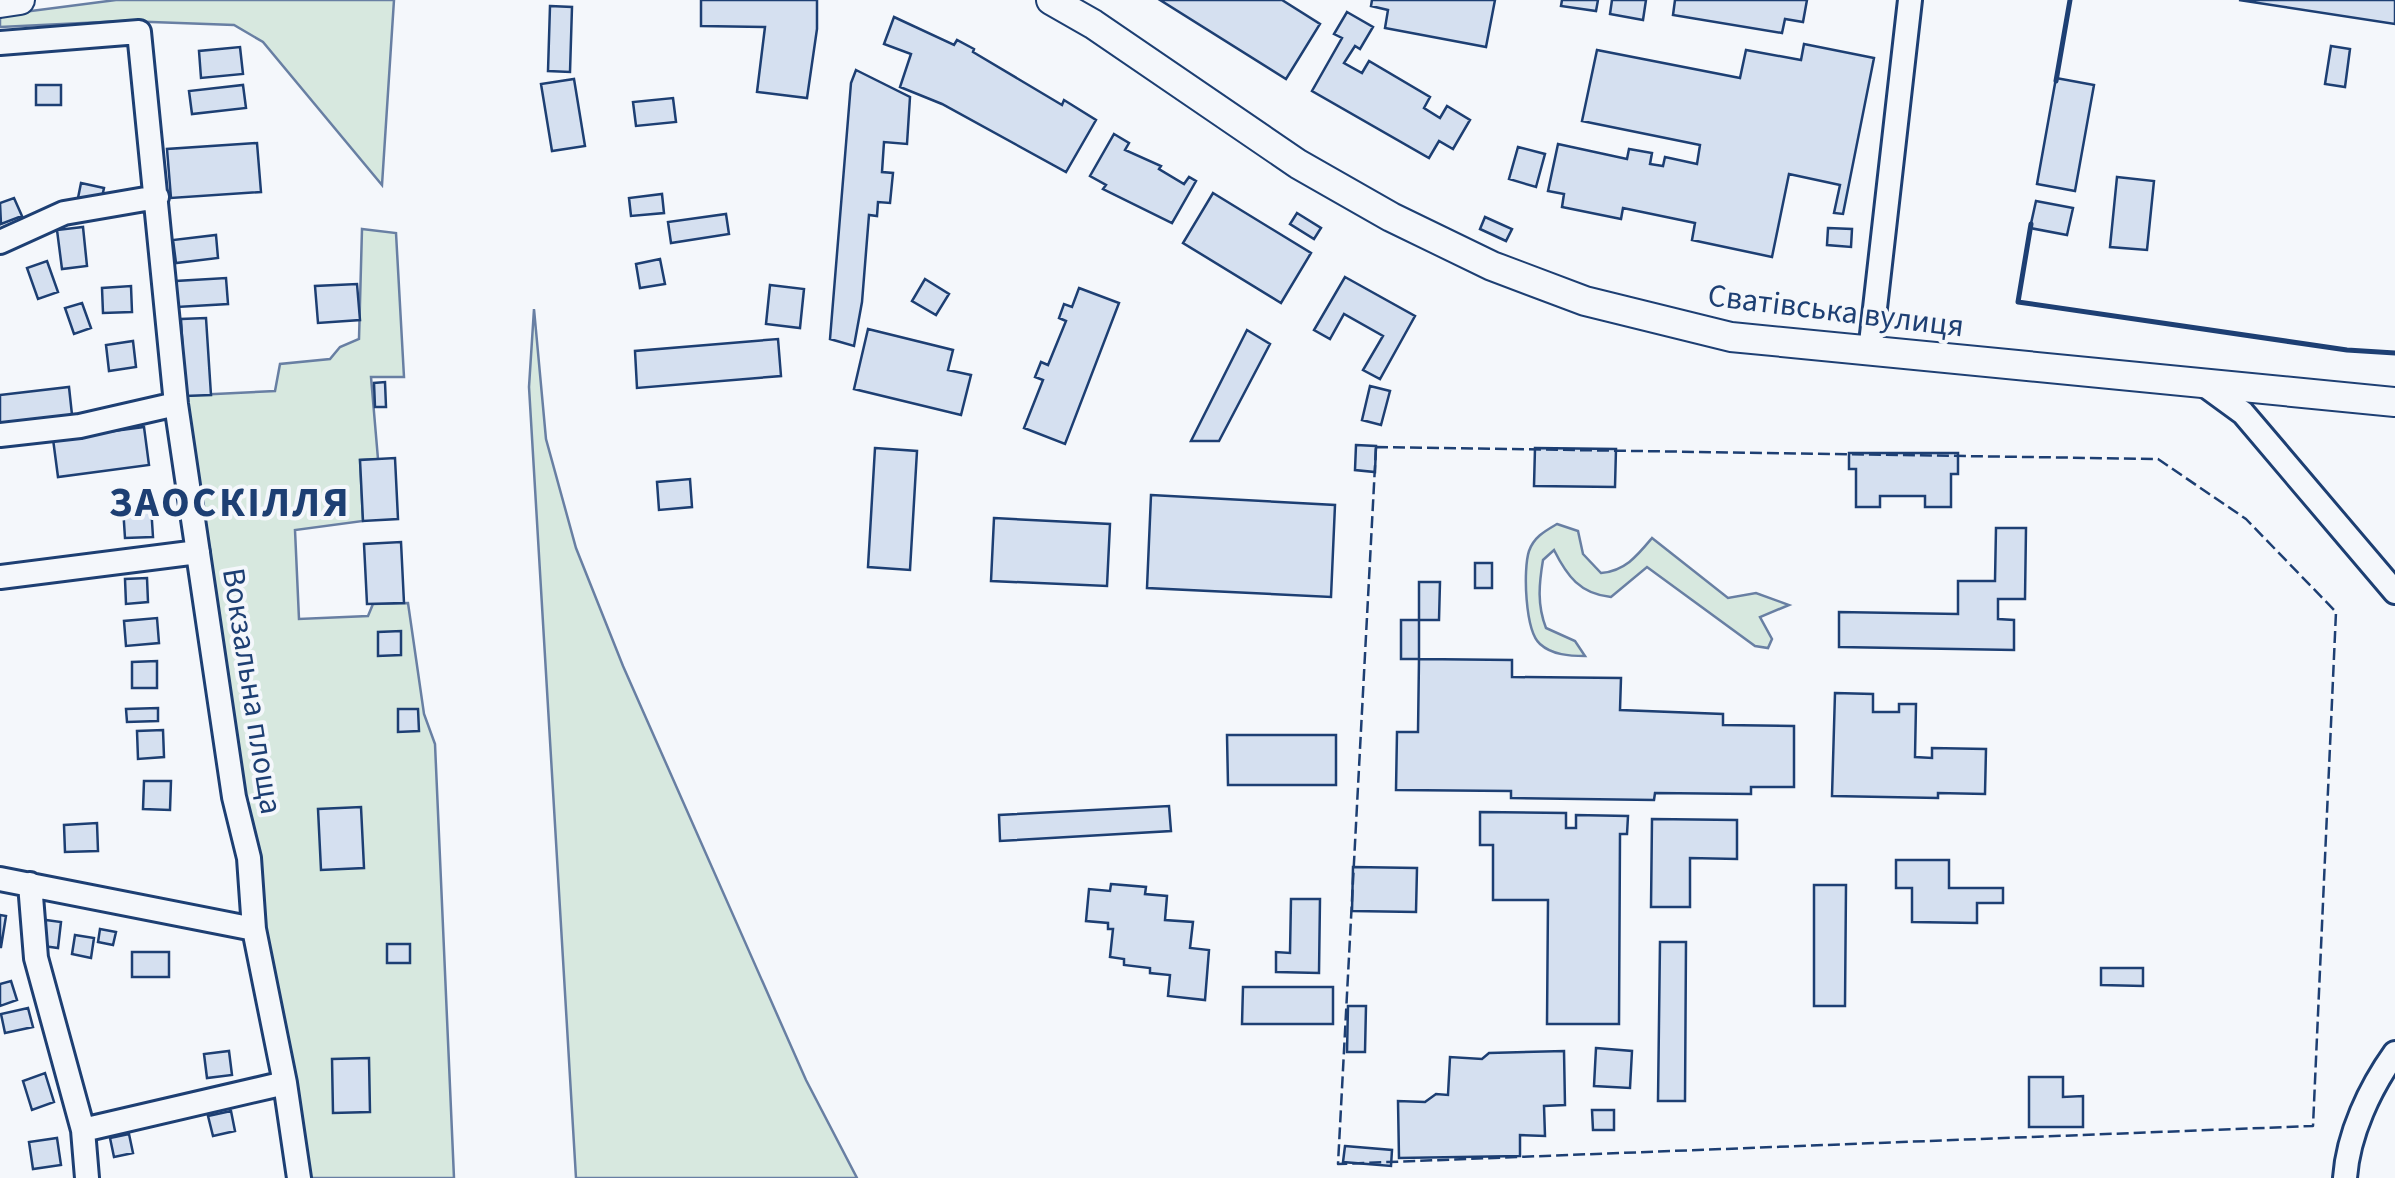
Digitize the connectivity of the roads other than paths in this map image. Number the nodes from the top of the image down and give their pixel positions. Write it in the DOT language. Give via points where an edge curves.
graph roads {
  1 [pos="20,0"];
  2 [pos="1051,0"];
  3 [pos="1910,0"];
  4 [pos="0,2"];
  5 [pos="0,43"];
  6 [pos="157,197"];
  7 [pos="0,242"];
  8 [pos="1870,352"];
  9 [pos="2206,386"];
  10 [pos="2395,402"];
  11 [pos="176,404"];
  12 [pos="0,436"];
  13 [pos="198,552"];
  14 [pos="0,577"];
  15 [pos="2395,592"];
  16 [pos="0,880"];
  17 [pos="30,884"];
  18 [pos="254,929"];
  19 [pos="2395,1052"];
  20 [pos="285,1083"];
  21 [pos="83,1130"];
  22 [pos="87,1178"];
  23 [pos="298,1178"];
  24 [pos="2345,1178"];
  1 -- 4 [label="main road"];
  2 -- 8 [label="main road, Сватівська вулиця" via="1298,164 1492,266 1585,301 1732,338"];
  3 -- 8 [label="street"];
  5 -- 6 [label="street, Вокзальна площа" via="139,32"];
  6 -- 7 [label="street" via="64,213"];
  6 -- 11 [label="street, Вокзальна площа"];
  8 -- 9 [label="main road, Сватівська вулиця"];
  9 -- 10 [label="main road, Сватівська вулиця"];
  9 -- 15 [label="street" via="2243,413"];
  11 -- 12 [label="street"];
  11 -- 13 [label="street, Вокзальна площа"];
  13 -- 14 [label="street"];
  13 -- 18 [label="street, Вокзальна площа" via="234,797 250,858"];
  16 -- 17 [label="street"];
  17 -- 18 [label="street"];
  17 -- 21 [label="street" via="36,958"];
  18 -- 20 [label="street, Вокзальна площа"];
  19 -- 24 [label="street" via="2373,1084"];
  20 -- 21 [label="street"];
  20 -- 23 [label="street, Вокзальна площа"];
  21 -- 22 [label="street"];
}
